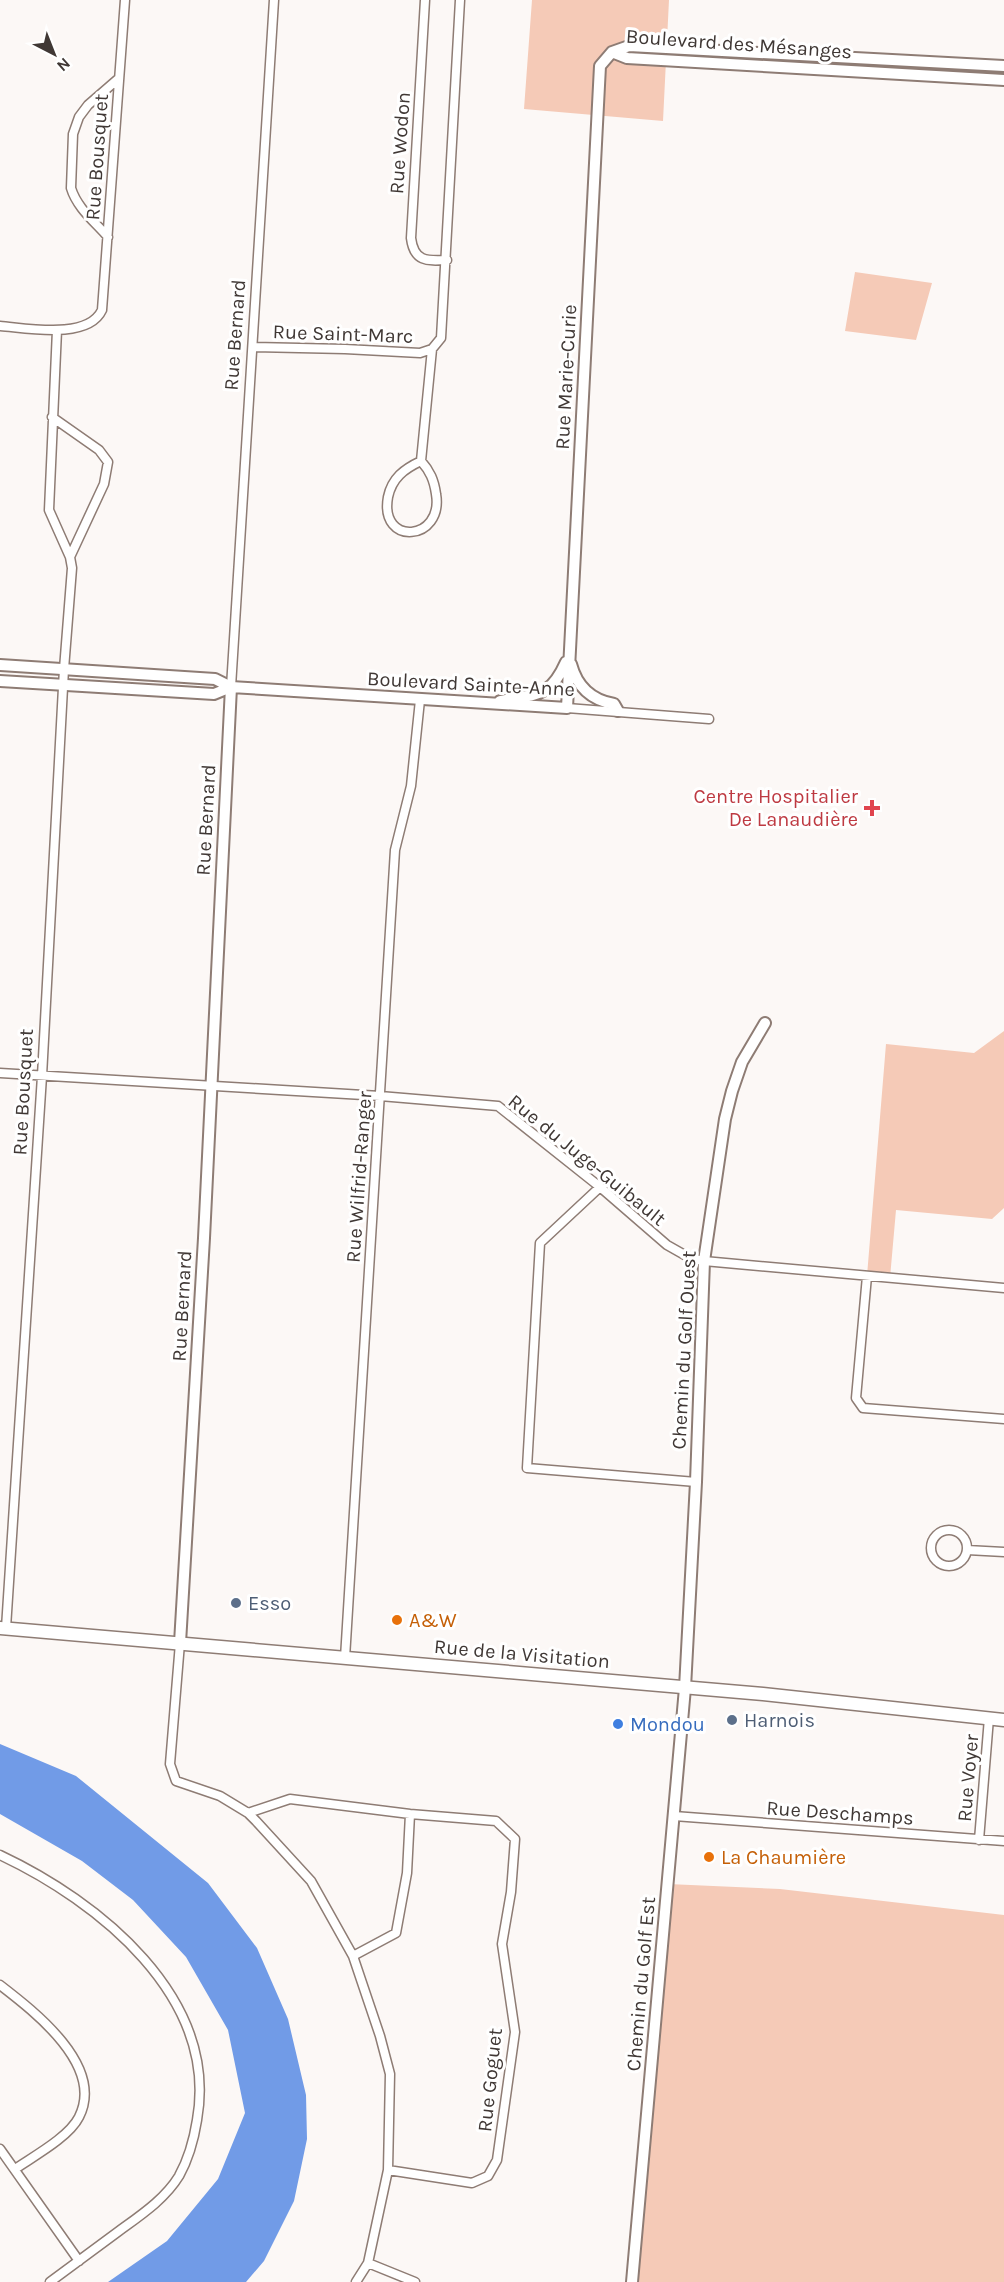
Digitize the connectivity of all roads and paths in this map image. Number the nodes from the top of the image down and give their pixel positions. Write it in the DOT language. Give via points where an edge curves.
graph roads {
  1 [pos="124,0"];
  2 [pos="274,0"];
  3 [pos="425,0"];
  4 [pos="460,0"];
  5 [pos="612,52"];
  6 [pos="1004,66"];
  7 [pos="118,80"];
  8 [pos="1004,80"];
  9 [pos="108,237"];
  10 [pos="447,260"];
  11 [pos="0,326"];
  12 [pos="57,330"];
  13 [pos="253,347"];
  14 [pos="432,350"];
  15 [pos="52,417"];
  16 [pos="421,461"];
  17 [pos="70,557"];
  18 [pos="570,641"];
  19 [pos="569,656"];
  20 [pos="0,665"];
  21 [pos="64,669"];
  22 [pos="0,681"];
  23 [pos="63,685"];
  24 [pos="231,687"];
  25 [pos="420,700"];
  26 [pos="490,704"];
  27 [pos="567,708"];
  28 [pos="618,711"];
  29 [pos="709,719"];
  30 [pos="765,1023"];
  31 [pos="0,1073"];
  32 [pos="42,1076"];
  33 [pos="211,1086"];
  34 [pos="380,1096"];
  35 [pos="600,1187"];
  36 [pos="704,1262"];
  37 [pos="867,1276"];
  38 [pos="1004,1288"];
  39 [pos="1004,1419"];
  40 [pos="696,1482"];
  41 [pos="967,1550"];
  42 [pos="1004,1552"];
  43 [pos="3,1628"];
  44 [pos="180,1643"];
  45 [pos="345,1658"];
  46 [pos="685,1689"];
  47 [pos="989,1718"];
  48 [pos="1004,1720"];
  49 [pos="248,1813"];
  50 [pos="410,1814"];
  51 [pos="674,1816"];
  52 [pos="979,1840"];
  53 [pos="1004,1841"];
  54 [pos="0,1855"];
  55 [pos="353,1956"];
  56 [pos="0,1985"];
  57 [pos="0,2149"];
  58 [pos="15,2169"];
  59 [pos="388,2170"];
  60 [pos="79,2261"];
  61 [pos="368,2262"];
  62 [pos="50,2282"];
  63 [pos="356,2282"];
  64 [pos="415,2282"];
  65 [pos="632,2282"];
  1 -- 7 [label="street, Rue Bousquet"];
  2 -- 13 [label="street, Rue Bernard"];
  3 -- 10 [label="street, Rue Wodon" via="411,238 417,255 425,261"];
  4 -- 10 [label="street"];
  5 -- 6 [label="street, Boulevard des Mésanges" via="629,46"];
  5 -- 8 [label="street, Boulevard des Mésanges" via="627,58"];
  5 -- 18 [label="street, Rue Marie-Curie" via="600,66"];
  7 -- 9 [label="street, Rue Bousquet"];
  7 -- 9 [label="street, Rue Bousquet" via="81,112 73,134 71,188 79,205"];
  9 -- 12 [label="street, Rue Bousquet" via="98,319 86,326"];
  10 -- 14 [label="street" via="441,338"];
  11 -- 12 [label="street"];
  12 -- 15 [label="street, Rue Bousquet"];
  13 -- 14 [label="street, Rue Saint-Marc" via="420,354"];
  13 -- 24 [label="street, Rue Bernard"];
  14 -- 16 [label="street"];
  15 -- 17 [label="street, Rue Bousquet" via="49,510"];
  15 -- 17 [label="street, Rue Bousquet" via="99,450 108,462 104,484"];
  16 -- 16 [label="street" via="403,470 391,486 388,515 401,531 413,533 426,526 436,513 435,485"];
  17 -- 21 [label="street, Rue Bousquet"];
  18 -- 19 [label="street, Rue Marie-Curie"];
  18 -- 26 [label="street" via="563,668 547,690"];
  19 -- 27 [label="street, Rue Marie-Curie"];
  19 -- 28 [label="street" via="573,673 582,686 600,702 614,704"];
  20 -- 21 [label="street, Boulevard Sainte-Anne"];
  21 -- 23 [label="street, Rue Bousquet"];
  21 -- 24 [label="street, Boulevard Sainte-Anne" via="215,679"];
  22 -- 23 [label="street, Boulevard Sainte-Anne"];
  23 -- 24 [label="street, Boulevard Sainte-Anne" via="214,694"];
  23 -- 32 [label="street, Rue Bousquet"];
  24 -- 25 [label="street, Boulevard Sainte-Anne"];
  24 -- 33 [label="street, Rue Bernard"];
  25 -- 26 [label="street, Boulevard Sainte-Anne"];
  25 -- 34 [label="street, Rue Wilfrid-Ranger" via="411,786 395,850"];
  26 -- 27 [label="street, Boulevard Sainte-Anne"];
  27 -- 28 [label="street, Boulevard Sainte-Anne"];
  28 -- 29 [label="street, Boulevard Sainte-Anne"];
  30 -- 36 [label="street, Chemin du Golf Ouest" via="742,1062 732,1091"];
  31 -- 32 [label="street, Rue du Juge-Guibault"];
  32 -- 33 [label="street, Rue du Juge-Guibault"];
  32 -- 43 [label="street, Rue Bousquet"];
  33 -- 34 [label="street, Rue du Juge-Guibault"];
  33 -- 44 [label="street, Rue Bernard"];
  34 -- 35 [label="street, Rue du Juge-Guibault" via="498,1106"];
  34 -- 45 [label="street, Rue Wilfrid-Ranger"];
  35 -- 36 [label="street, Rue du Juge-Guibault" via="667,1245"];
  35 -- 40 [label="street" via="540,1243 527,1468"];
  36 -- 37 [label="street, Rue du Juge-Guibault"];
  36 -- 40 [label="street, Chemin du Golf Ouest"];
  37 -- 38 [label="street, Rue du Juge-Guibault"];
  37 -- 39 [label="street" via="856,1398 863,1408"];
  40 -- 46 [label="street, Chemin du Golf Ouest"];
  41 -- 41 [label="street" via="962,1561 944,1566 934,1559 930,1547 934,1536 950,1529 965,1538"];
  41 -- 42 [label="street"];
  43 -- 44 [label="main road, Rue de la Visitation"];
  44 -- 45 [label="main road, Rue de la Visitation"];
  44 -- 49 [label="street" via="170,1764 176,1781 220,1796"];
  45 -- 46 [label="main road, Rue de la Visitation"];
  46 -- 47 [label="main road, Rue de la Visitation"];
  46 -- 51 [label="street, Chemin du Golf Est"];
  47 -- 48 [label="main road, Rue de la Visitation"];
  47 -- 52 [label="street, Rue Voyer"];
  49 -- 50 [label="street, Rue Goguet" via="290,1799"];
  49 -- 55 [label="street" via="311,1881"];
  50 -- 55 [label="street" via="407,1873 396,1934"];
  50 -- 59 [label="street, Rue Goguet" via="496,1821 516,1839 502,1944 515,2032 497,2160 488,2176 472,2183"];
  51 -- 52 [label="street, Rue Deschamps"];
  51 -- 65 [label="street, Chemin du Golf Est"];
  52 -- 53 [label="street, Rue Deschamps"];
  54 -- 60 [label="street" via="86,1905 155,1970 175,2002 198,2067 199,2111 192,2146 179,2176 158,2202"];
  55 -- 59 [label="street" via="390,2074"];
  56 -- 58 [label="street" via="38,2017 74,2057 84,2078 79,2117 68,2131"];
  57 -- 58 [label="street"];
  58 -- 60 [label="street"];
  59 -- 61 [label="street"];
  60 -- 62 [label="street"];
  61 -- 63 [label="street"];
  61 -- 64 [label="street"];
}
